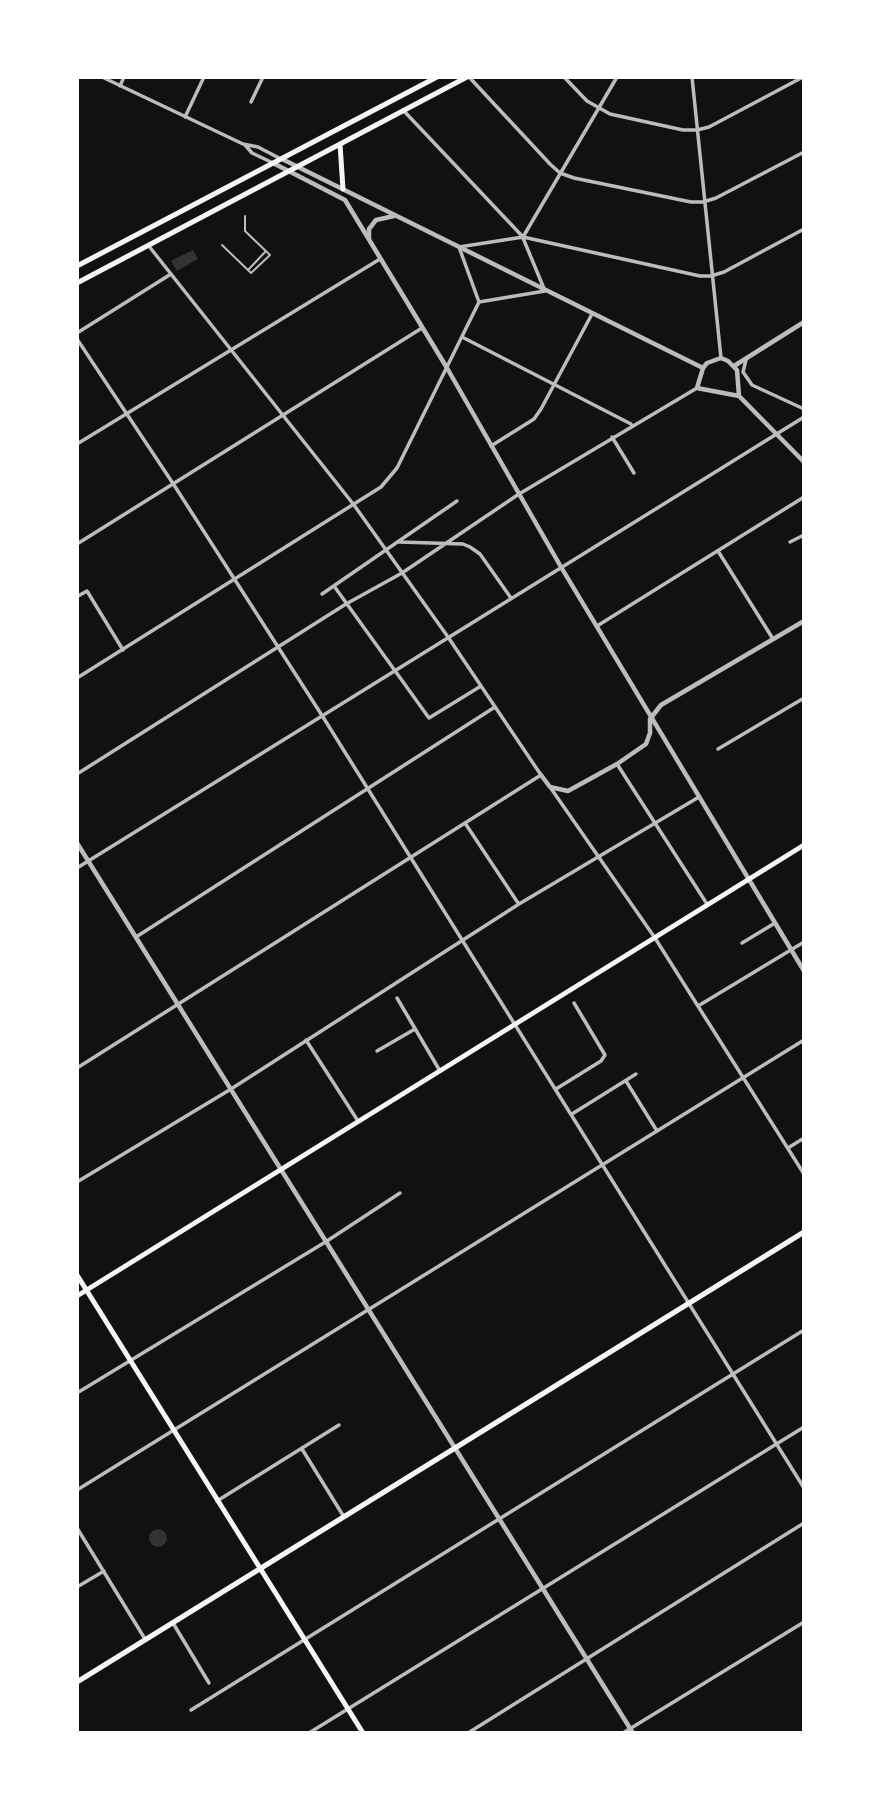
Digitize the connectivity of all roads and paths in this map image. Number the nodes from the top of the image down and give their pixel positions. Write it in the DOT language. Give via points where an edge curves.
graph roads {
  1 [pos="102,77"];
  2 [pos="124,77"];
  3 [pos="204,77"];
  4 [pos="263,77"];
  5 [pos="437,77"];
  6 [pos="468,77"];
  7 [pos="564,77"];
  8 [pos="617,77"];
  9 [pos="692,77"];
  10 [pos="803,77"];
  11 [pos="120,86"];
  12 [pos="251,102"];
  13 [pos="599,109"];
  14 [pos="403,110"];
  15 [pos="186,117"];
  16 [pos="697,130"];
  17 [pos="243,144"];
  18 [pos="340,144"];
  19 [pos="804,152"];
  20 [pos="282,159"];
  21 [pos="273,163"];
  22 [pos="298,167"];
  23 [pos="290,172"];
  24 [pos="561,173"];
  25 [pos="343,189"];
  26 [pos="703,202"];
  27 [pos="245,216"];
  28 [pos="394,216"];
  29 [pos="804,229"];
  30 [pos="523,237"];
  31 [pos="370,242"];
  32 [pos="148,245"];
  33 [pos="222,245"];
  34 [pos="459,247"];
  35 [pos="380,259"];
  36 [pos="77,266"];
  37 [pos="172,274"];
  38 [pos="710,276"];
  39 [pos="77,283"];
  40 [pos="545,291"];
  41 [pos="479,302"];
  42 [pos="593,314"];
  43 [pos="804,321"];
  44 [pos="422,328"];
  45 [pos="77,333"];
  46 [pos="462,337"];
  47 [pos="77,339"];
  48 [pos="232,348"];
  49 [pos="721,358"];
  50 [pos="746,358"];
  51 [pos="734,366"];
  52 [pos="447,368"];
  53 [pos="702,368"];
  54 [pos="554,385"];
  55 [pos="696,388"];
  56 [pos="739,396"];
  57 [pos="804,410"];
  58 [pos="127,412"];
  59 [pos="284,416"];
  60 [pos="804,417"];
  61 [pos="632,425"];
  62 [pos="777,434"];
  63 [pos="612,437"];
  64 [pos="77,443"];
  65 [pos="491,446"];
  66 [pos="804,462"];
  67 [pos="634,473"];
  68 [pos="174,485"];
  69 [pos="519,494"];
  70 [pos="804,497"];
  71 [pos="457,501"];
  72 [pos="354,505"];
  73 [pos="804,535"];
  74 [pos="399,542"];
  75 [pos="790,542"];
  76 [pos="77,544"];
  77 [pos="445,544"];
  78 [pos="387,551"];
  79 [pos="718,551"];
  80 [pos="561,567"];
  81 [pos="402,573"];
  82 [pos="235,580"];
  83 [pos="334,586"];
  84 [pos="322,594"];
  85 [pos="78,596"];
  86 [pos="511,598"];
  87 [pos="346,604"];
  88 [pos="804,621"];
  89 [pos="597,626"];
  90 [pos="448,638"];
  91 [pos="773,639"];
  92 [pos="279,648"];
  93 [pos="123,650"];
  94 [pos="396,670"];
  95 [pos="77,678"];
  96 [pos="481,686"];
  97 [pos="804,698"];
  98 [pos="495,707"];
  99 [pos="652,715"];
  100 [pos="323,717"];
  101 [pos="718,748"];
  102 [pos="617,764"];
  103 [pos="77,774"];
  104 [pos="541,775"];
  105 [pos="550,787"];
  106 [pos="368,789"];
  107 [pos="565,792"];
  108 [pos="699,797"];
  109 [pos="560,800"];
  110 [pos="465,823"];
  111 [pos="655,823"];
  112 [pos="77,843"];
  113 [pos="804,845"];
  114 [pos="599,857"];
  115 [pos="411,858"];
  116 [pos="89,861"];
  117 [pos="77,869"];
  118 [pos="748,880"];
  119 [pos="519,904"];
  120 [pos="708,906"];
  121 [pos="775,923"];
  122 [pos="136,937"];
  123 [pos="655,938"];
  124 [pos="463,939"];
  125 [pos="804,942"];
  126 [pos="742,943"];
  127 [pos="791,950"];
  128 [pos="804,971"];
  129 [pos="397,998"];
  130 [pos="574,1003"];
  131 [pos="178,1004"];
  132 [pos="698,1006"];
  133 [pos="516,1024"];
  134 [pos="415,1029"];
  135 [pos="306,1040"];
  136 [pos="804,1040"];
  137 [pos="377,1051"];
  138 [pos="77,1068"];
  139 [pos="440,1071"];
  140 [pos="636,1074"];
  141 [pos="742,1077"];
  142 [pos="626,1081"];
  143 [pos="232,1089"];
  144 [pos="556,1089"];
  145 [pos="572,1114"];
  146 [pos="359,1123"];
  147 [pos="657,1131"];
  148 [pos="804,1138"];
  149 [pos="788,1149"];
  150 [pos="603,1165"];
  151 [pos="282,1170"];
  152 [pos="804,1174"];
  153 [pos="77,1182"];
  154 [pos="400,1193"];
  155 [pos="804,1232"];
  156 [pos="327,1241"];
  157 [pos="77,1275"];
  158 [pos="86,1290"];
  159 [pos="77,1296"];
  160 [pos="690,1303"];
  161 [pos="370,1309"];
  162 [pos="804,1330"];
  163 [pos="130,1360"];
  164 [pos="732,1375"];
  165 [pos="77,1393"];
  166 [pos="339,1426"];
  167 [pos="804,1427"];
  168 [pos="174,1431"];
  169 [pos="776,1444"];
  170 [pos="456,1448"];
  171 [pos="302,1449"];
  172 [pos="804,1488"];
  173 [pos="77,1490"];
  174 [pos="217,1501"];
  175 [pos="344,1517"];
  176 [pos="501,1519"];
  177 [pos="804,1523"];
  178 [pos="77,1528"];
  179 [pos="259,1569"];
  180 [pos="104,1571"];
  181 [pos="77,1587"];
  182 [pos="545,1589"];
  183 [pos="804,1622"];
  184 [pos="173,1623"];
  185 [pos="304,1639"];
  186 [pos="145,1640"];
  187 [pos="587,1658"];
  188 [pos="77,1682"];
  189 [pos="209,1683"];
  190 [pos="348,1709"];
  191 [pos="191,1710"];
  192 [pos="632,1731"];
  193 [pos="309,1733"];
  194 [pos="363,1733"];
  195 [pos="468,1733"];
  196 [pos="623,1733"];
  1 -- 11 [label="street"];
  2 -- 11 [label="street"];
  3 -- 15 [label="street"];
  4 -- 12 [label="street"];
  5 -- 20 [label="main road"];
  6 -- 14 [label="main road"];
  6 -- 24 [label="street"];
  7 -- 13 [label="street"];
  8 -- 13 [label="street"];
  9 -- 16 [label="street"];
  10 -- 16 [label="street"];
  11 -- 15 [label="street"];
  13 -- 16 [label="street"];
  13 -- 24 [label="street"];
  14 -- 18 [label="main road"];
  14 -- 30 [label="street"];
  15 -- 17 [label="street"];
  16 -- 26 [label="street"];
  17 -- 20 [label="street"];
  17 -- 21 [label="street"];
  18 -- 22 [label="main road"];
  18 -- 25 [label="main road"];
  19 -- 26 [label="street"];
  20 -- 21 [label="main road"];
  20 -- 22 [label="street"];
  21 -- 23 [label="street"];
  21 -- 36 [label="main road"];
  22 -- 23 [label="main road"];
  22 -- 25 [label="street"];
  23 -- 31 [label="street" via="345,200"];
  23 -- 32 [label="main road"];
  24 -- 26 [label="street"];
  24 -- 30 [label="street"];
  25 -- 28 [label="street"];
  26 -- 38 [label="street"];
  27 -- 33 [label="lane" via="245,231 270,255 251,273"];
  28 -- 31 [label="street" via="381,217 372,224"];
  28 -- 34 [label="street"];
  29 -- 38 [label="street"];
  30 -- 34 [label="street"];
  30 -- 38 [label="street"];
  30 -- 40 [label="street"];
  31 -- 35 [label="street"];
  32 -- 37 [label="street"];
  32 -- 39 [label="main road"];
  34 -- 40 [label="street"];
  34 -- 41 [label="street"];
  35 -- 44 [label="street"];
  35 -- 48 [label="street"];
  37 -- 45 [label="street"];
  37 -- 48 [label="street"];
  38 -- 49 [label="street"];
  40 -- 41 [label="street"];
  40 -- 42 [label="street"];
  41 -- 46 [label="street"];
  42 -- 53 [label="street"];
  42 -- 54 [label="street"];
  43 -- 50 [label="street"];
  44 -- 52 [label="street"];
  44 -- 59 [label="street"];
  46 -- 52 [label="street"];
  46 -- 54 [label="street"];
  47 -- 58 [label="street"];
  48 -- 58 [label="street"];
  48 -- 59 [label="street"];
  49 -- 51 [label="street"];
  49 -- 53 [label="street"];
  50 -- 51 [label="street"];
  50 -- 57 [label="street" via="743,372 752,385"];
  51 -- 56 [label="street"];
  52 -- 65 [label="street"];
  52 -- 72 [label="street" via="397,468 381,487"];
  53 -- 55 [label="street"];
  54 -- 61 [label="street"];
  54 -- 65 [label="street" via="534,419"];
  55 -- 56 [label="street"];
  55 -- 61 [label="street"];
  56 -- 62 [label="street"];
  58 -- 64 [label="street"];
  58 -- 68 [label="street"];
  59 -- 68 [label="street"];
  59 -- 72 [label="street"];
  60 -- 62 [label="street"];
  61 -- 63 [label="street"];
  62 -- 66 [label="street"];
  62 -- 80 [label="street"];
  63 -- 67 [label="street"];
  63 -- 69 [label="street"];
  65 -- 69 [label="street"];
  68 -- 76 [label="street"];
  68 -- 82 [label="street"];
  69 -- 77 [label="street"];
  69 -- 80 [label="street"];
  70 -- 79 [label="street"];
  71 -- 74 [label="street"];
  72 -- 78 [label="street"];
  72 -- 82 [label="street"];
  73 -- 75 [label="street"];
  74 -- 77 [label="street"];
  74 -- 78 [label="street"];
  77 -- 81 [label="street"];
  77 -- 86 [label="street" via="475,550"];
  78 -- 81 [label="street"];
  78 -- 83 [label="street"];
  79 -- 89 [label="street"];
  79 -- 91 [label="street"];
  80 -- 86 [label="street"];
  80 -- 89 [label="street"];
  81 -- 87 [label="street"];
  81 -- 90 [label="street"];
  82 -- 92 [label="street"];
  82 -- 93 [label="street"];
  83 -- 84 [label="street"];
  83 -- 87 [label="street"];
  85 -- 93 [label="street" via="86,590"];
  86 -- 90 [label="street"];
  87 -- 92 [label="street"];
  87 -- 94 [label="street"];
  88 -- 91 [label="street"];
  89 -- 99 [label="street"];
  90 -- 94 [label="street"];
  90 -- 96 [label="street"];
  91 -- 99 [label="street" via="661,705"];
  92 -- 100 [label="street"];
  92 -- 103 [label="street"];
  93 -- 95 [label="street"];
  94 -- 96 [label="street" via="429,718"];
  94 -- 100 [label="street"];
  96 -- 98 [label="street"];
  97 -- 101 [label="street"];
  98 -- 104 [label="street"];
  98 -- 106 [label="street"];
  99 -- 102 [label="street" via="646,744"];
  99 -- 108 [label="street"];
  100 -- 106 [label="street"];
  100 -- 116 [label="street"];
  102 -- 107 [label="street"];
  102 -- 111 [label="street"];
  104 -- 105 [label="street"];
  104 -- 110 [label="street"];
  105 -- 107 [label="street"];
  105 -- 109 [label="street"];
  106 -- 115 [label="street"];
  106 -- 122 [label="street"];
  107 -- 109 [label="street"];
  108 -- 111 [label="street"];
  108 -- 118 [label="street"];
  109 -- 114 [label="street"];
  110 -- 115 [label="street"];
  110 -- 119 [label="street"];
  111 -- 114 [label="street"];
  111 -- 120 [label="street"];
  112 -- 116 [label="street"];
  113 -- 118 [label="main road"];
  114 -- 119 [label="street"];
  114 -- 123 [label="street"];
  115 -- 124 [label="street"];
  115 -- 131 [label="street"];
  116 -- 117 [label="street"];
  116 -- 122 [label="street"];
  118 -- 120 [label="main road"];
  118 -- 121 [label="street"];
  119 -- 124 [label="street"];
  120 -- 123 [label="main road"];
  121 -- 126 [label="street"];
  121 -- 127 [label="street"];
  122 -- 131 [label="street"];
  123 -- 132 [label="street"];
  123 -- 133 [label="main road"];
  124 -- 133 [label="street"];
  124 -- 135 [label="street"];
  125 -- 127 [label="street"];
  127 -- 128 [label="street"];
  127 -- 132 [label="street"];
  129 -- 134 [label="street"];
  130 -- 144 [label="street" via="605,1055"];
  131 -- 138 [label="street"];
  131 -- 143 [label="street"];
  132 -- 141 [label="street"];
  133 -- 139 [label="main road"];
  133 -- 144 [label="street"];
  134 -- 137 [label="street"];
  134 -- 139 [label="street"];
  135 -- 143 [label="street"];
  135 -- 146 [label="street"];
  136 -- 141 [label="street"];
  139 -- 146 [label="main road"];
  140 -- 142 [label="street"];
  141 -- 147 [label="street"];
  141 -- 149 [label="street"];
  142 -- 145 [label="street"];
  142 -- 147 [label="street"];
  143 -- 151 [label="street"];
  143 -- 153 [label="street"];
  144 -- 145 [label="street"];
  145 -- 150 [label="street"];
  146 -- 151 [label="main road"];
  147 -- 150 [label="street"];
  148 -- 149 [label="street"];
  149 -- 152 [label="street"];
  150 -- 160 [label="street"];
  150 -- 161 [label="street"];
  151 -- 156 [label="street"];
  151 -- 158 [label="main road"];
  154 -- 156 [label="street"];
  155 -- 160 [label="main road"];
  156 -- 161 [label="street"];
  156 -- 163 [label="street"];
  157 -- 158 [label="main road"];
  158 -- 159 [label="main road"];
  158 -- 163 [label="main road"];
  160 -- 164 [label="street"];
  160 -- 170 [label="main road"];
  161 -- 168 [label="street"];
  161 -- 170 [label="street"];
  162 -- 164 [label="street"];
  163 -- 165 [label="street"];
  163 -- 168 [label="main road"];
  164 -- 169 [label="street"];
  164 -- 176 [label="street"];
  166 -- 171 [label="street"];
  167 -- 169 [label="street"];
  168 -- 173 [label="street"];
  168 -- 174 [label="main road"];
  169 -- 172 [label="street"];
  169 -- 182 [label="street"];
  170 -- 175 [label="main road"];
  170 -- 176 [label="street"];
  171 -- 174 [label="street"];
  171 -- 175 [label="street"];
  174 -- 179 [label="main road"];
  175 -- 179 [label="main road"];
  176 -- 182 [label="street"];
  176 -- 185 [label="street"];
  177 -- 187 [label="street"];
  178 -- 180 [label="street"];
  179 -- 184 [label="main road"];
  179 -- 185 [label="main road"];
  180 -- 181 [label="street"];
  180 -- 186 [label="street"];
  182 -- 187 [label="street"];
  182 -- 190 [label="street"];
  183 -- 192 [label="street"];
  184 -- 186 [label="main road"];
  184 -- 189 [label="street"];
  185 -- 190 [label="main road"];
  185 -- 191 [label="street"];
  186 -- 188 [label="main road"];
  187 -- 192 [label="street"];
  187 -- 195 [label="street"];
  190 -- 193 [label="street"];
  190 -- 194 [label="main road"];
  192 -- 196 [label="street"];
}
